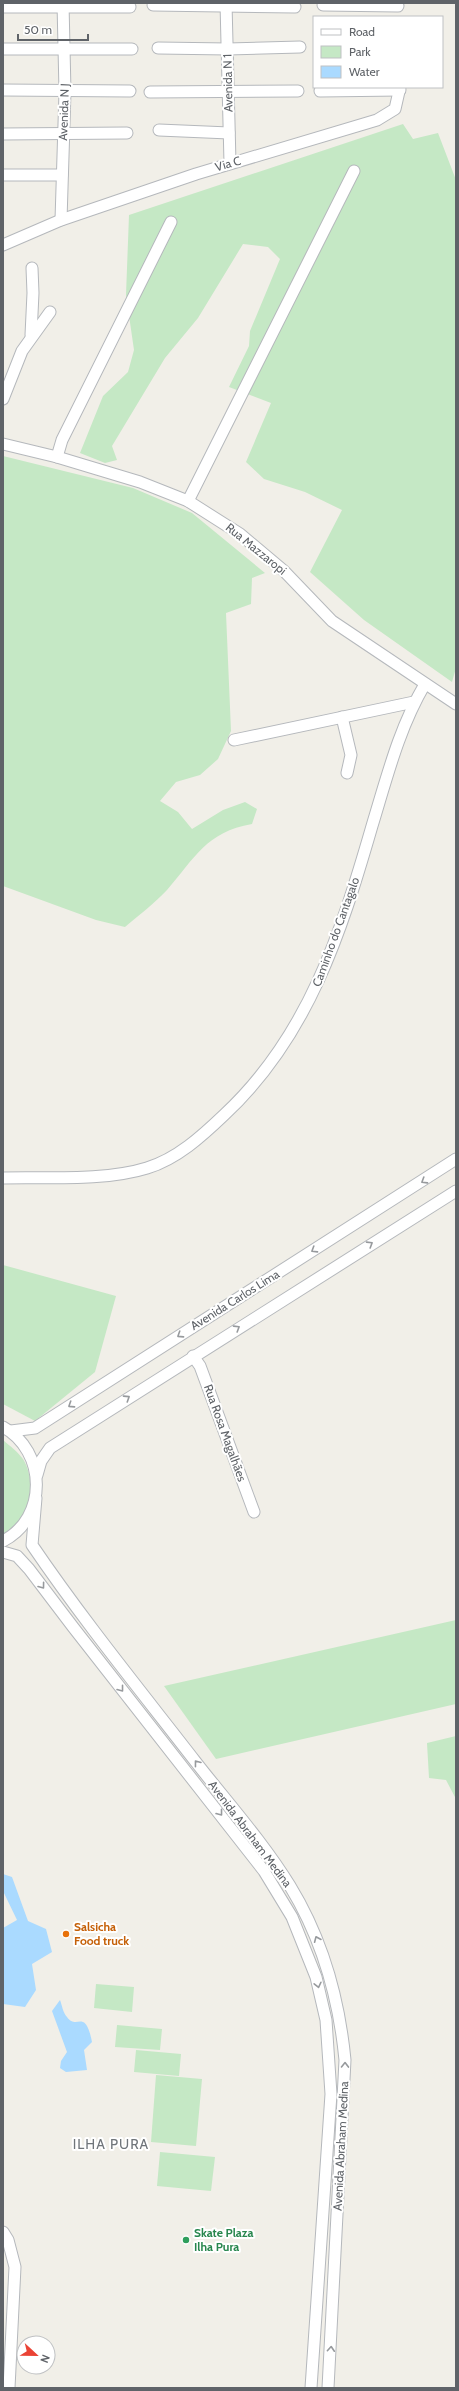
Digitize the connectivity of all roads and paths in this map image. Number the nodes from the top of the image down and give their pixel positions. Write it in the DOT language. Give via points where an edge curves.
graph roads {
  1 [pos="63,5"];
  2 [pos="153,5"];
  3 [pos="226,5"];
  4 [pos="323,5"];
  5 [pos="295,6"];
  6 [pos="3,7"];
  7 [pos="130,7"];
  8 [pos="398,9"];
  9 [pos="300,47"];
  10 [pos="158,48"];
  11 [pos="3,49"];
  12 [pos="65,49"];
  13 [pos="132,49"];
  14 [pos="228,49"];
  15 [pos="400,88"];
  16 [pos="3,90"];
  17 [pos="229,90"];
  18 [pos="130,91"];
  19 [pos="298,91"];
  20 [pos="320,91"];
  21 [pos="65,92"];
  22 [pos="150,92"];
  23 [pos="159,130"];
  24 [pos="127,133"];
  25 [pos="229,133"];
  26 [pos="3,134"];
  27 [pos="62,134"];
  28 [pos="230,163"];
  29 [pos="354,172"];
  30 [pos="3,175"];
  31 [pos="62,175"];
  32 [pos="61,220"];
  33 [pos="171,222"];
  34 [pos="3,245"];
  35 [pos="32,268"];
  36 [pos="50,312"];
  37 [pos="31,335"];
  38 [pos="3,399"];
  39 [pos="3,444"];
  40 [pos="57,457"];
  41 [pos="188,501"];
  42 [pos="425,684"];
  43 [pos="414,702"];
  44 [pos="456,704"];
  45 [pos="342,717"];
  46 [pos="234,740"];
  47 [pos="347,773"];
  48 [pos="456,1159"];
  49 [pos="3,1178"];
  50 [pos="456,1191"];
  51 [pos="193,1356"];
  52 [pos="7,1429"];
  53 [pos="37,1475"];
  54 [pos="36,1498"];
  55 [pos="254,1512"];
  56 [pos="3,1541"];
  57 [pos="3,1552"];
  58 [pos="326,2166"];
  59 [pos="340,2168"];
  60 [pos="324,2187"];
  61 [pos="339,2188"];
  62 [pos="3,2232"];
  63 [pos="9,2388"];
  64 [pos="311,2388"];
  65 [pos="328,2388"];
  1 -- 6 [label="street"];
  1 -- 7 [label="street"];
  1 -- 12 [label="street, Avenida N J"];
  2 -- 3 [label="street"];
  3 -- 5 [label="street"];
  3 -- 14 [label="street, Avenida N 1"];
  4 -- 8 [label="street"];
  9 -- 14 [label="street"];
  10 -- 14 [label="street"];
  11 -- 12 [label="street"];
  12 -- 13 [label="street"];
  12 -- 21 [label="street, Avenida N J"];
  14 -- 17 [label="street, Avenida N 1"];
  15 -- 20 [label="street"];
  15 -- 28 [label="street, Via C" via="395,109 377,120"];
  16 -- 21 [label="street"];
  17 -- 19 [label="street"];
  17 -- 22 [label="street"];
  17 -- 25 [label="street, Avenida N 1"];
  18 -- 21 [label="street"];
  21 -- 27 [label="street, Avenida N J"];
  23 -- 25 [label="street"];
  24 -- 27 [label="street"];
  25 -- 28 [label="street, Avenida N 1"];
  26 -- 27 [label="street"];
  27 -- 31 [label="street, Avenida N J"];
  28 -- 32 [label="street, Via C"];
  29 -- 41 [label="street"];
  30 -- 31 [label="street"];
  31 -- 32 [label="street, Avenida N J"];
  32 -- 34 [label="street, Via C"];
  33 -- 40 [label="street" via="62,440"];
  35 -- 37 [label="street"];
  36 -- 37 [label="street"];
  37 -- 38 [label="street"];
  39 -- 40 [label="street, Rua Mazzaropi"];
  40 -- 41 [label="street, Rua Mazzaropi" via="148,485"];
  41 -- 42 [label="street, Rua Mazzaropi" via="240,534 284,571 332,621"];
  42 -- 43 [label="street, Caminho do Cantagalo"];
  42 -- 44 [label="street, Rua Mazzaropi"];
  43 -- 45 [label="street"];
  43 -- 49 [label="street, Caminho do Cantagalo" via="392,757 372,828 319,983 289,1038 264,1073 206,1132 170,1158 148,1168 107,1175"];
  45 -- 46 [label="street"];
  45 -- 47 [label="street" via="351,755"];
  48 -- 52 [label="street, Avenida Carlos Lima, one-way" via="35,1428"];
  51 -- 50 [label="street, Avenida Carlos Lima, one-way"];
  53 -- 51 [label="street, Avenida Carlos Lima, one-way" via="41,1461 50,1448"];
  51 -- 55 [label="street, Rua Rosa Magalhães" via="200,1366"];
  52 -- 53 [label="street" via="23,1444 32,1458"];
  53 -- 54 [label="street, Avenida Abraham Medina"];
  54 -- 56 [label="street" via="20,1529"];
  59 -- 54 [label="street, Avenida Abraham Medina, one-way" via="345,2060 342,2032 330,1977 316,1936 290,1886 276,1866 32,1545"];
  57 -- 58 [label="street, Avenida Abraham Medina, one-way" via="17,1556 29,1569 247,1848 283,1900 316,1977 326,2020 331,2094"];
  58 -- 59 [label="street" via="331,2172"];
  58 -- 60 [label="street, Avenida Abraham Medina"];
  59 -- 61 [label="street, Avenida Abraham Medina"];
  60 -- 61 [label="street" via="333,2183"];
  60 -- 64 [label="street, Avenida Abraham Medina"];
  65 -- 61 [label="street, Avenida Abraham Medina, one-way"];
  62 -- 63 [label="street" via="8,2240 15,2267"];
}
